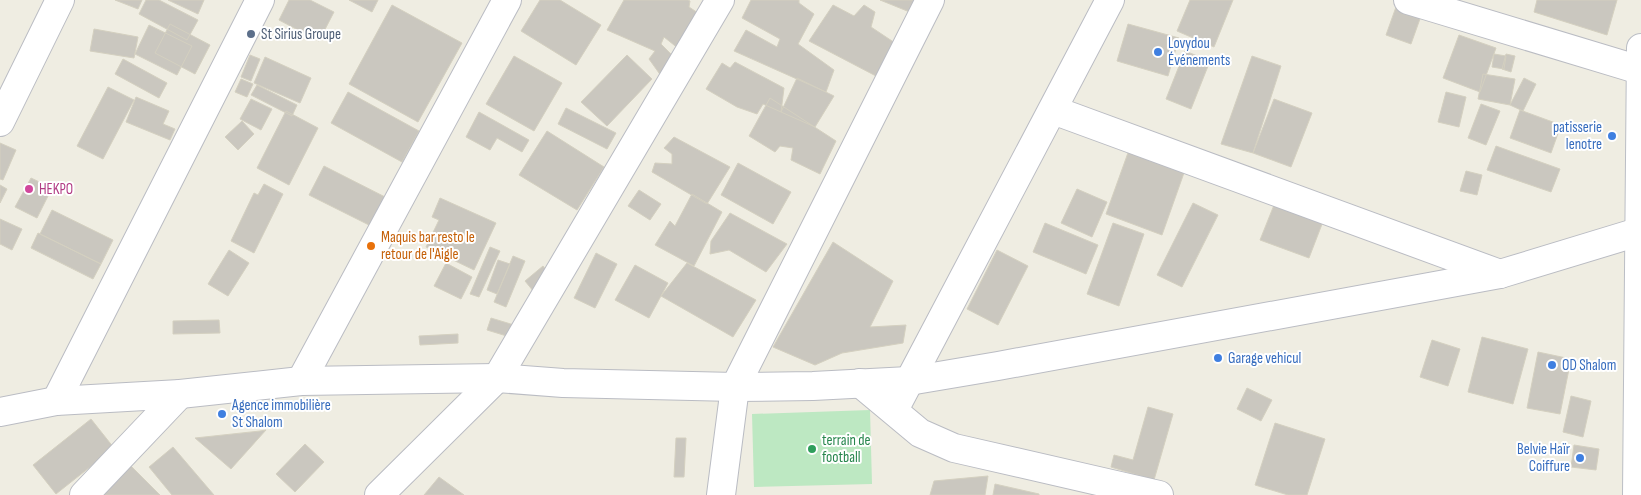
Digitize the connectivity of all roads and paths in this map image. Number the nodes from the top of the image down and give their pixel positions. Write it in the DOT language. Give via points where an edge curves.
graph roads {
  1 [pos="60,0"];
  2 [pos="260,0"];
  3 [pos="507,0"];
  4 [pos="720,0"];
  5 [pos="930,0"];
  6 [pos="1110,0"];
  7 [pos="1408,0"];
  8 [pos="1641,48"];
  9 [pos="1640,70"];
  10 [pos="1053,110"];
  11 [pos="0,122"];
  12 [pos="1640,232"];
  13 [pos="1500,274"];
  14 [pos="497,378"];
  15 [pos="301,381"];
  16 [pos="909,381"];
  17 [pos="860,383"];
  18 [pos="735,387"];
  19 [pos="180,394"];
  20 [pos="56,400"];
  21 [pos="894,410"];
  22 [pos="0,412"];
  23 [pos="84,495"];
  24 [pos="379,495"];
  25 [pos="721,495"];
  26 [pos="1159,495"];
  27 [pos="1637,495"];
  1 -- 11 [label="street"];
  2 -- 20 [label="street"];
  3 -- 15 [label="street"];
  4 -- 14 [label="street"];
  5 -- 18 [label="street"];
  6 -- 10 [label="street"];
  7 -- 9 [label="street"];
  8 -- 9 [label="street"];
  9 -- 12 [label="street"];
  10 -- 13 [label="street"];
  10 -- 16 [label="street"];
  12 -- 13 [label="street"];
  12 -- 27 [label="street"];
  13 -- 16 [label="street"];
  14 -- 15 [label="street"];
  14 -- 18 [label="street" via="563,383"];
  14 -- 24 [label="street"];
  15 -- 19 [label="street"];
  16 -- 17 [label="street"];
  16 -- 21 [label="street"];
  17 -- 18 [label="street"];
  17 -- 21 [label="street"];
  18 -- 25 [label="street"];
  19 -- 20 [label="street"];
  19 -- 23 [label="street"];
  20 -- 22 [label="street"];
  21 -- 26 [label="street" via="920,433 954,448"];
}
